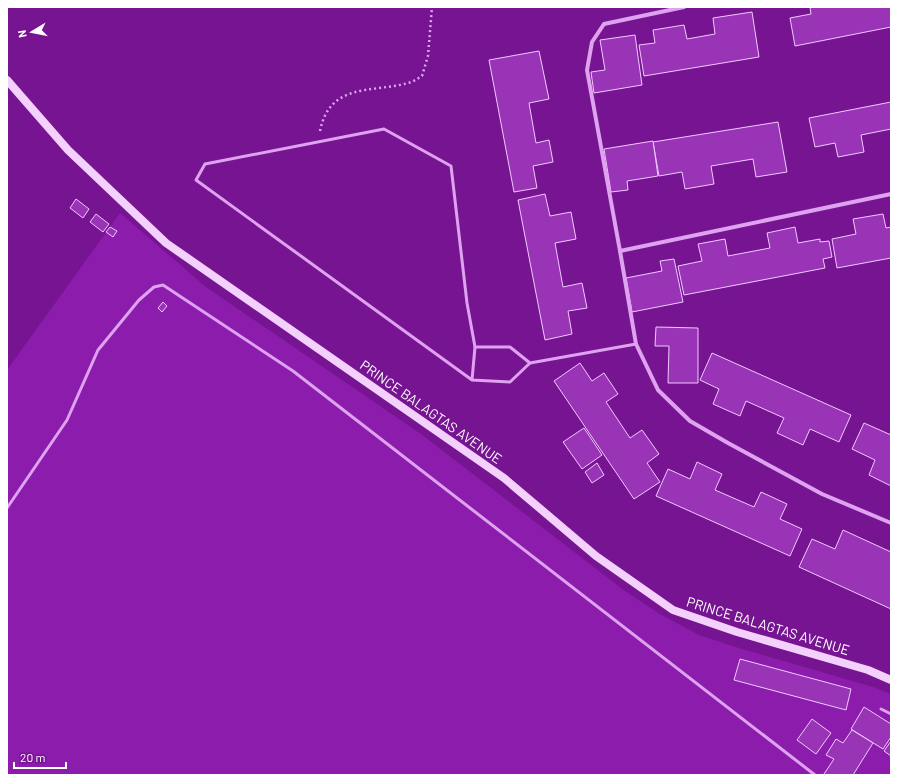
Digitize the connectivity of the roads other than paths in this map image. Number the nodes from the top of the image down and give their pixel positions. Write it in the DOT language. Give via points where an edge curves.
graph roads {
  1 [pos="684,7"];
  2 [pos="7,80"];
  3 [pos="891,194"];
  4 [pos="620,251"];
  5 [pos="636,344"];
  6 [pos="475,346"];
  7 [pos="530,363"];
  8 [pos="472,380"];
  9 [pos="7,508"];
  10 [pos="891,523"];
  11 [pos="891,680"];
  12 [pos="881,709"];
  13 [pos="891,714"];
  14 [pos="815,775"];
  1 -- 4 [label="street" via="604,24 592,42 587,70"];
  2 -- 11 [label="main road, PRINCE BALAGTAS AVENUE" via="68,150 166,243 504,478 596,556 673,610 737,632 868,670"];
  3 -- 4 [label="street"];
  4 -- 5 [label="street"];
  5 -- 7 [label="lane"];
  5 -- 10 [label="street" via="658,390 690,421 822,494"];
  6 -- 7 [label="lane" via="510,347"];
  6 -- 8 [label="lane"];
  6 -- 8 [label="lane" via="467,303 451,166 384,129 205,164 196,180"];
  7 -- 8 [label="lane" via="510,382"];
  9 -- 14 [label="lane" via="67,420 98,350 139,300 154,287 163,285 293,371"];
  12 -- 13 [label="lane"];
}
